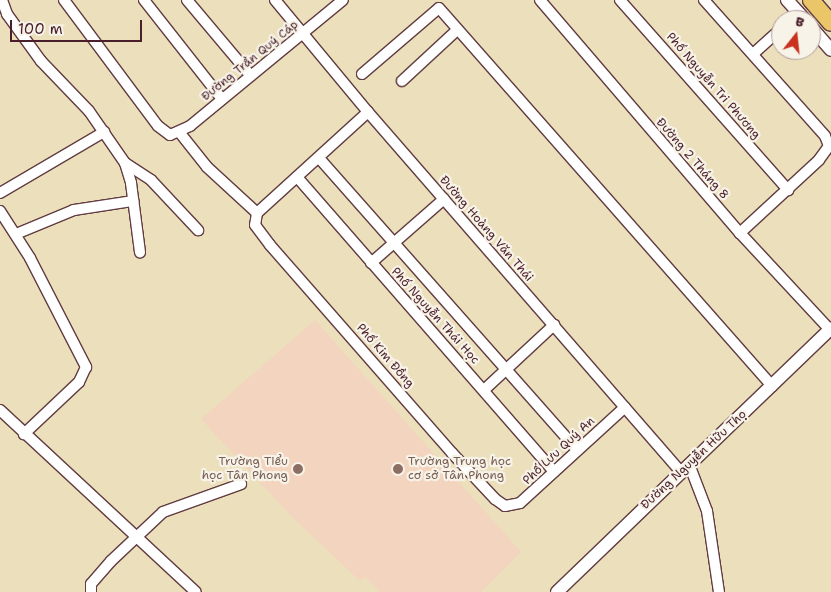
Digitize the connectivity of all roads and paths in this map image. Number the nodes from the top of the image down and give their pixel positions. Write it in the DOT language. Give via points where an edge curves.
graph roads {
  1 [pos="2,0"];
  2 [pos="64,0"];
  3 [pos="144,0"];
  4 [pos="187,0"];
  5 [pos="275,0"];
  6 [pos="343,0"];
  7 [pos="540,0"];
  8 [pos="620,0"];
  9 [pos="704,0"];
  10 [pos="811,0"];
  11 [pos="831,24"];
  12 [pos="457,30"];
  13 [pos="304,35"];
  14 [pos="771,38"];
  15 [pos="821,38"];
  16 [pos="831,50"];
  17 [pos="753,54"];
  18 [pos="362,74"];
  19 [pos="251,76"];
  20 [pos="402,81"];
  21 [pos="222,99"];
  22 [pos="368,112"];
  23 [pos="104,132"];
  24 [pos="175,134"];
  25 [pos="319,158"];
  26 [pos="125,163"];
  27 [pos="297,177"];
  28 [pos="788,190"];
  29 [pos="0,194"];
  30 [pos="444,199"];
  31 [pos="133,201"];
  32 [pos="0,211"];
  33 [pos="255,215"];
  34 [pos="198,230"];
  35 [pos="740,233"];
  36 [pos="16,234"];
  37 [pos="395,243"];
  38 [pos="140,252"];
  39 [pos="371,263"];
  40 [pos="554,326"];
  41 [pos="831,329"];
  42 [pos="507,368"];
  43 [pos="772,386"];
  44 [pos="484,390"];
  45 [pos="625,407"];
  46 [pos="0,410"];
  47 [pos="24,434"];
  48 [pos="578,450"];
  49 [pos="685,468"];
  50 [pos="554,472"];
  51 [pos="241,484"];
  52 [pos="506,506"];
  53 [pos="134,537"];
  54 [pos="91,592"];
  55 [pos="196,592"];
  56 [pos="557,592"];
  57 [pos="719,592"];
  1 -- 23 [label="street" via="7,14 41,61"];
  2 -- 24 [label="street" via="158,126"];
  3 -- 21 [label="street"];
  4 -- 19 [label="street"];
  5 -- 13 [label="street, Đường Hoàng Văn Thái"];
  6 -- 13 [label="street, Đường Trần Quý Cáp"];
  7 -- 35 [label="street, Đường 2 Tháng 8"];
  8 -- 28 [label="street, Phố Nguyễn Tri Phương"];
  9 -- 17 [label="street"];
  10 -- 11 [label="highway"];
  12 -- 18 [label="street" via="439,8"];
  12 -- 20 [label="street"];
  12 -- 43 [label="street"];
  13 -- 19 [label="street, Đường Trần Quý Cáp"];
  13 -- 22 [label="street, Đường Hoàng Văn Thái"];
  14 -- 17 [label="street"];
  15 -- 16 [label="street"];
  17 -- 28 [label="street" via="828,141 825,155"];
  19 -- 21 [label="street, Đường Trần Quý Cáp"];
  21 -- 24 [label="street, Đường Trần Quý Cáp"];
  22 -- 25 [label="street"];
  22 -- 30 [label="street, Đường Hoàng Văn Thái"];
  23 -- 26 [label="street"];
  23 -- 29 [label="street"];
  24 -- 33 [label="street"];
  25 -- 27 [label="street"];
  25 -- 37 [label="street, Phố Nguyễn Thái Học"];
  26 -- 31 [label="street"];
  26 -- 34 [label="street" via="151,180"];
  27 -- 33 [label="street"];
  27 -- 39 [label="street, Phố Nguyễn Thái Học"];
  28 -- 35 [label="street"];
  30 -- 37 [label="street"];
  30 -- 40 [label="street, Đường Hoàng Văn Thái"];
  31 -- 36 [label="street" via="74,210"];
  31 -- 38 [label="street"];
  32 -- 36 [label="street"];
  33 -- 52 [label="street, Phố Kim Đồng" via="258,230 270,245 452,452 495,499"];
  35 -- 41 [label="street, Đường 2 Tháng 8"];
  36 -- 47 [label="street" via="86,367 79,382"];
  37 -- 39 [label="street"];
  37 -- 42 [label="street, Phố Nguyễn Thái Học"];
  39 -- 44 [label="street, Phố Nguyễn Thái Học"];
  40 -- 42 [label="street"];
  40 -- 45 [label="street, Đường Hoàng Văn Thái"];
  41 -- 43 [label="street, Đường Nguyễn Hữu Thọ"];
  42 -- 44 [label="street"];
  42 -- 48 [label="street, Phố Nguyễn Thái Học"];
  43 -- 49 [label="street, Đường Nguyễn Hữu Thọ"];
  44 -- 50 [label="street, Phố Nguyễn Thái Học"];
  45 -- 48 [label="street, Phố Lưu Quý An"];
  45 -- 49 [label="street, Đường Hoàng Văn Thái"];
  46 -- 47 [label="street"];
  47 -- 53 [label="street"];
  48 -- 50 [label="street, Phố Lưu Quý An"];
  49 -- 56 [label="street, Đường Nguyễn Hữu Thọ"];
  49 -- 57 [label="street" via="707,512"];
  50 -- 52 [label="street, Phố Lưu Quý An" via="520,503"];
  51 -- 53 [label="street" via="172,507"];
  53 -- 54 [label="street" via="92,582"];
  53 -- 55 [label="street"];
}
